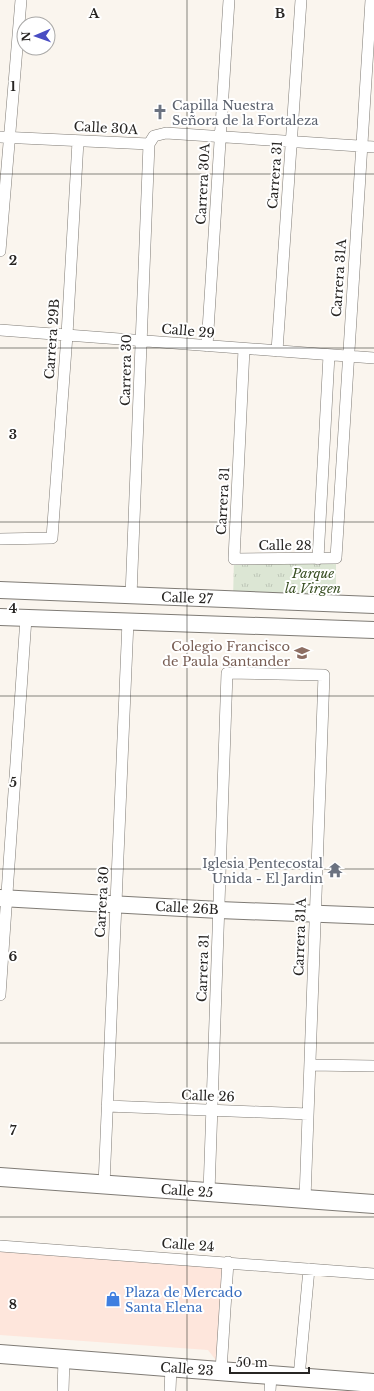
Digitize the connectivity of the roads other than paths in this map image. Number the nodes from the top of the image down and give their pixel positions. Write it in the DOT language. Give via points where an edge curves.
graph roads {
  1 [pos="21,0"];
  2 [pos="229,0"];
  3 [pos="302,0"];
  4 [pos="371,0"];
  5 [pos="220,136"];
  6 [pos="5,137"];
  7 [pos="78,141"];
  8 [pos="291,141"];
  9 [pos="149,144"];
  10 [pos="362,146"];
  11 [pos="374,147"];
  12 [pos="0,251"];
  13 [pos="0,330"];
  14 [pos="67,335"];
  15 [pos="141,341"];
  16 [pos="207,346"];
  17 [pos="244,349"];
  18 [pos="276,351"];
  19 [pos="329,355"];
  20 [pos="348,356"];
  21 [pos="374,358"];
  22 [pos="0,539"];
  23 [pos="336,558"];
  24 [pos="234,559"];
  25 [pos="318,559"];
  26 [pos="0,590"];
  27 [pos="131,596"];
  28 [pos="374,605"];
  29 [pos="0,617"];
  30 [pos="26,618"];
  31 [pos="128,621"];
  32 [pos="374,630"];
  33 [pos="324,675"];
  34 [pos="3,898"];
  35 [pos="116,904"];
  36 [pos="219,910"];
  37 [pos="315,914"];
  38 [pos="374,916"];
  39 [pos="0,995"];
  40 [pos="310,1065"];
  41 [pos="374,1066"];
  42 [pos="107,1106"];
  43 [pos="212,1110"];
  44 [pos="308,1114"];
  45 [pos="0,1177"];
  46 [pos="104,1185"];
  47 [pos="209,1192"];
  48 [pos="305,1200"];
  49 [pos="374,1204"];
  50 [pos="0,1246"];
  51 [pos="228,1262"];
  52 [pos="309,1269"];
  53 [pos="374,1274"];
  54 [pos="0,1354"];
  55 [pos="64,1359"];
  56 [pos="171,1367"];
  57 [pos="221,1371"];
  58 [pos="299,1377"];
  59 [pos="271,1383"];
  60 [pos="374,1383"];
  61 [pos="63,1391"];
  62 [pos="170,1391"];
  1 -- 6 [label="street"];
  2 -- 5 [label="street, Carrera 30A"];
  3 -- 8 [label="street, Carrera 31"];
  4 -- 10 [label="street, Carrera 31A"];
  5 -- 8 [label="street, Calle 30A"];
  5 -- 9 [label="street, Calle 30A" via="166,133 154,136"];
  5 -- 16 [label="street, Carrera 30A"];
  6 -- 7 [label="street, Calle 30A"];
  6 -- 12 [label="street"];
  7 -- 9 [label="street, Calle 30A"];
  7 -- 14 [label="street, Carrera 29B"];
  8 -- 10 [label="street, Calle 30A"];
  8 -- 18 [label="street, Carrera 31"];
  9 -- 15 [label="street, Carrera 30"];
  10 -- 11 [label="street, Calle 30A"];
  10 -- 20 [label="street, Carrera 31A"];
  13 -- 14 [label="street, Calle 29"];
  14 -- 15 [label="street, Calle 29"];
  14 -- 22 [label="street, Carrera 29B" via="52,538"];
  15 -- 16 [label="street, Calle 29"];
  15 -- 27 [label="street, Carrera 30"];
  16 -- 17 [label="street, Calle 29"];
  17 -- 18 [label="street, Calle 29"];
  17 -- 24 [label="street, Carrera 31"];
  18 -- 19 [label="street, Calle 29"];
  19 -- 20 [label="street, Calle 29"];
  19 -- 25 [label="street"];
  20 -- 21 [label="street, Calle 29"];
  20 -- 23 [label="street, Carrera 31A"];
  23 -- 25 [label="street, Calle 28"];
  24 -- 25 [label="street, Calle 28"];
  26 -- 27 [label="main road, Calle 27"];
  27 -- 28 [label="main road, Calle 27"];
  29 -- 30 [label="main road, Calle 27"];
  30 -- 31 [label="main road, Calle 27"];
  30 -- 34 [label="street"];
  31 -- 32 [label="main road, Calle 27"];
  31 -- 35 [label="street, Carrera 30"];
  33 -- 36 [label="street, Carrera 31" via="227,673"];
  33 -- 37 [label="street, Carrera 31A"];
  34 -- 35 [label="main road, Calle 26B"];
  34 -- 39 [label="street"];
  35 -- 36 [label="main road, Calle 26B"];
  35 -- 42 [label="street, Carrera 30"];
  36 -- 37 [label="main road, Calle 26B"];
  36 -- 43 [label="street, Carrera 31"];
  37 -- 38 [label="main road, Calle 26B"];
  37 -- 40 [label="street, Carrera 31A"];
  40 -- 41 [label="street"];
  40 -- 44 [label="street, Carrera 31A"];
  42 -- 43 [label="street, Calle 26"];
  42 -- 46 [label="street, Carrera 30"];
  43 -- 44 [label="street, Calle 26"];
  43 -- 47 [label="street, Carrera 31"];
  44 -- 48 [label="street, Carrera 31A"];
  45 -- 46 [label="main road, Calle 25"];
  46 -- 47 [label="main road, Calle 25"];
  47 -- 48 [label="main road, Calle 25"];
  48 -- 49 [label="main road, Calle 25"];
  50 -- 51 [label="street, Calle 24"];
  51 -- 52 [label="street, Calle 24"];
  51 -- 57 [label="street"];
  52 -- 53 [label="street, Calle 24"];
  52 -- 58 [label="street"];
  54 -- 55 [label="main road, Calle 23"];
  55 -- 56 [label="main road, Calle 23"];
  55 -- 61 [label="street"];
  56 -- 57 [label="main road, Calle 23"];
  56 -- 62 [label="street"];
  57 -- 59 [label="main road, Calle 23"];
  58 -- 59 [label="main road, Calle 23"];
  58 -- 60 [label="main road, Calle 23"];
}
